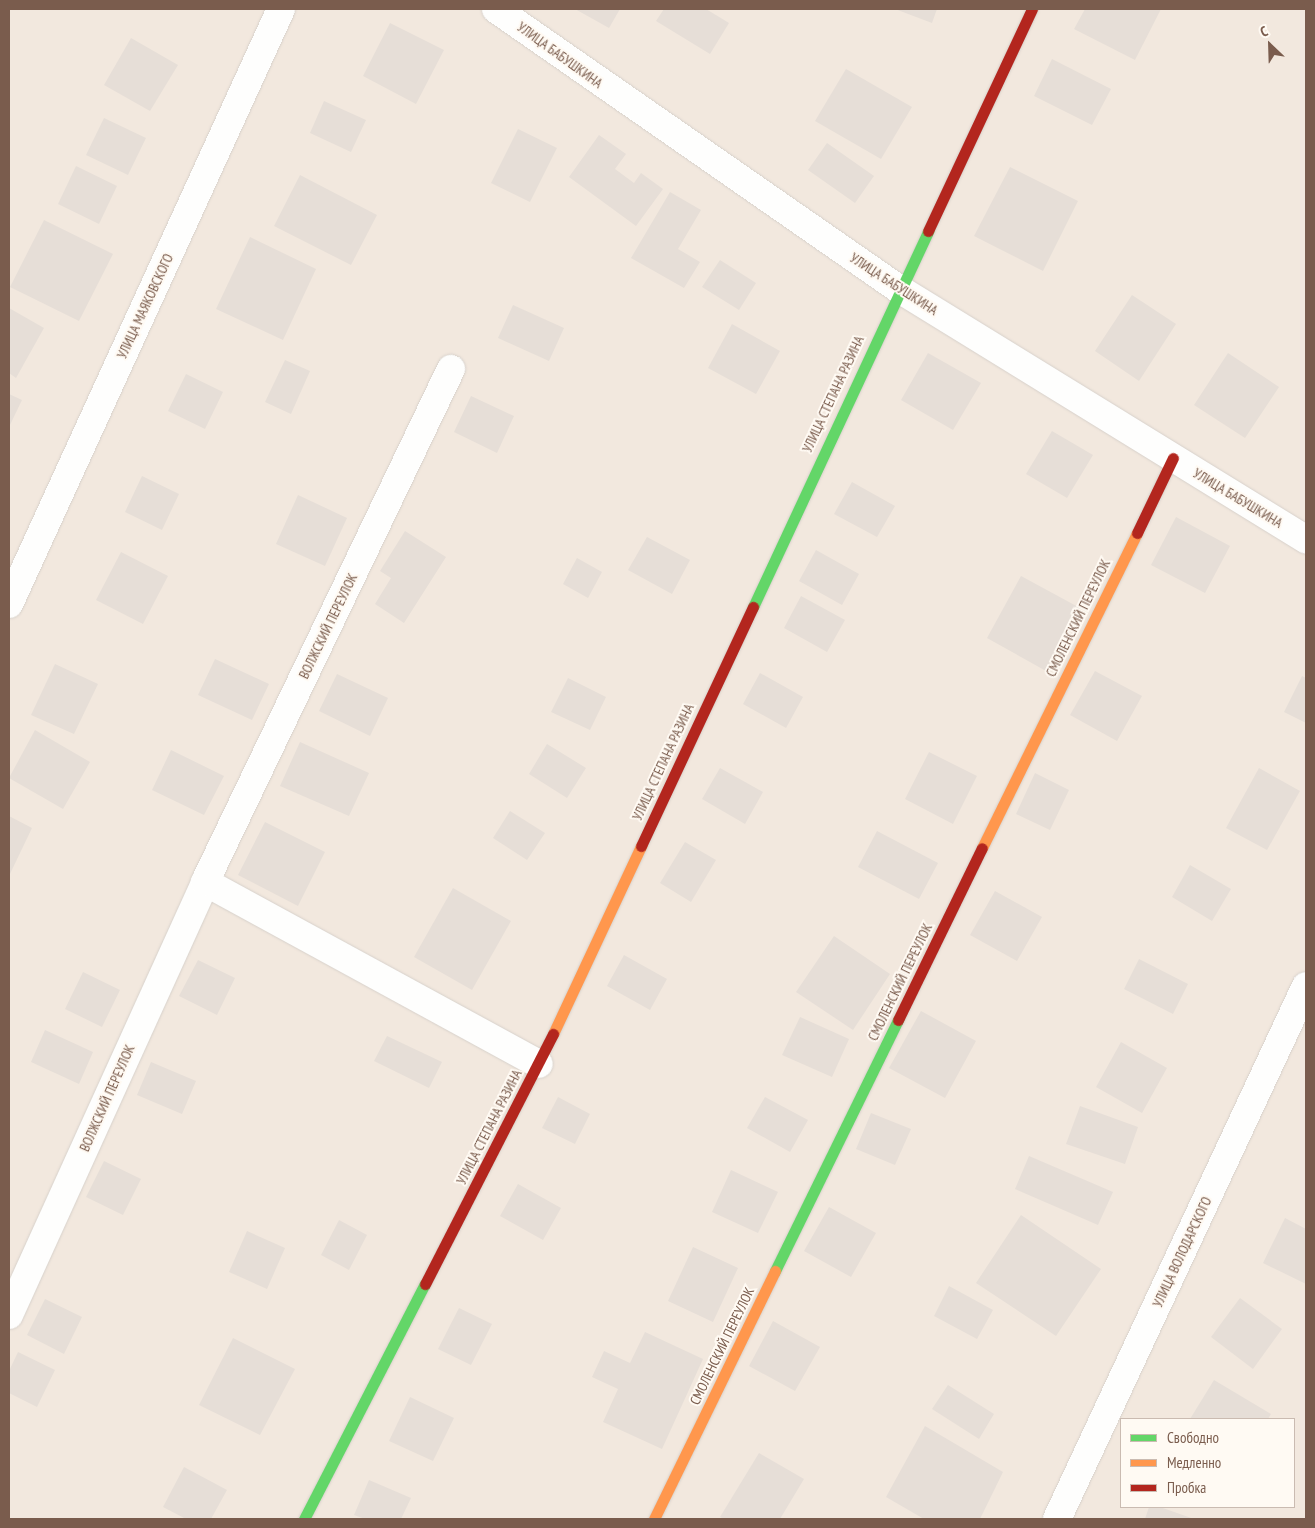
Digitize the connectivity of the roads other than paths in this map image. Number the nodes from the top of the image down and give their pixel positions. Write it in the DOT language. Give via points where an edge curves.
graph roads {
  1 [pos="281,9"];
  2 [pos="496,9"];
  3 [pos="1032,9"];
  4 [pos="899,289"];
  5 [pos="451,370"];
  6 [pos="1173,458"];
  7 [pos="1306,539"];
  8 [pos="9,604"];
  9 [pos="205,882"];
  10 [pos="1306,986"];
  11 [pos="539,1064"];
  12 [pos="9,1314"];
  13 [pos="304,1519"];
  14 [pos="654,1519"];
  15 [pos="1057,1519"];
  1 -- 8 [label="street, УЛИЦА МАЯКОВСКОГО"];
  2 -- 4 [label="street, УЛИЦА БАБУШКИНА"];
  3 -- 4 [label="street, УЛИЦА СТЕПАНА РАЗИНА"];
  4 -- 6 [label="street, УЛИЦА БАБУШКИНА"];
  4 -- 11 [label="street, УЛИЦА СТЕПАНА РАЗИНА"];
  5 -- 9 [label="street, ВОЛЖСКИЙ ПЕРЕУЛОК"];
  6 -- 7 [label="street, УЛИЦА БАБУШКИНА"];
  6 -- 14 [label="street, СМОЛЕНСКИЙ ПЕРЕУЛОК"];
  9 -- 11 [label="street"];
  9 -- 12 [label="street, ВОЛЖСКИЙ ПЕРЕУЛОК"];
  10 -- 15 [label="street, УЛИЦА ВОЛОДАРСКОГО"];
  11 -- 13 [label="street, УЛИЦА СТЕПАНА РАЗИНА"];
}
